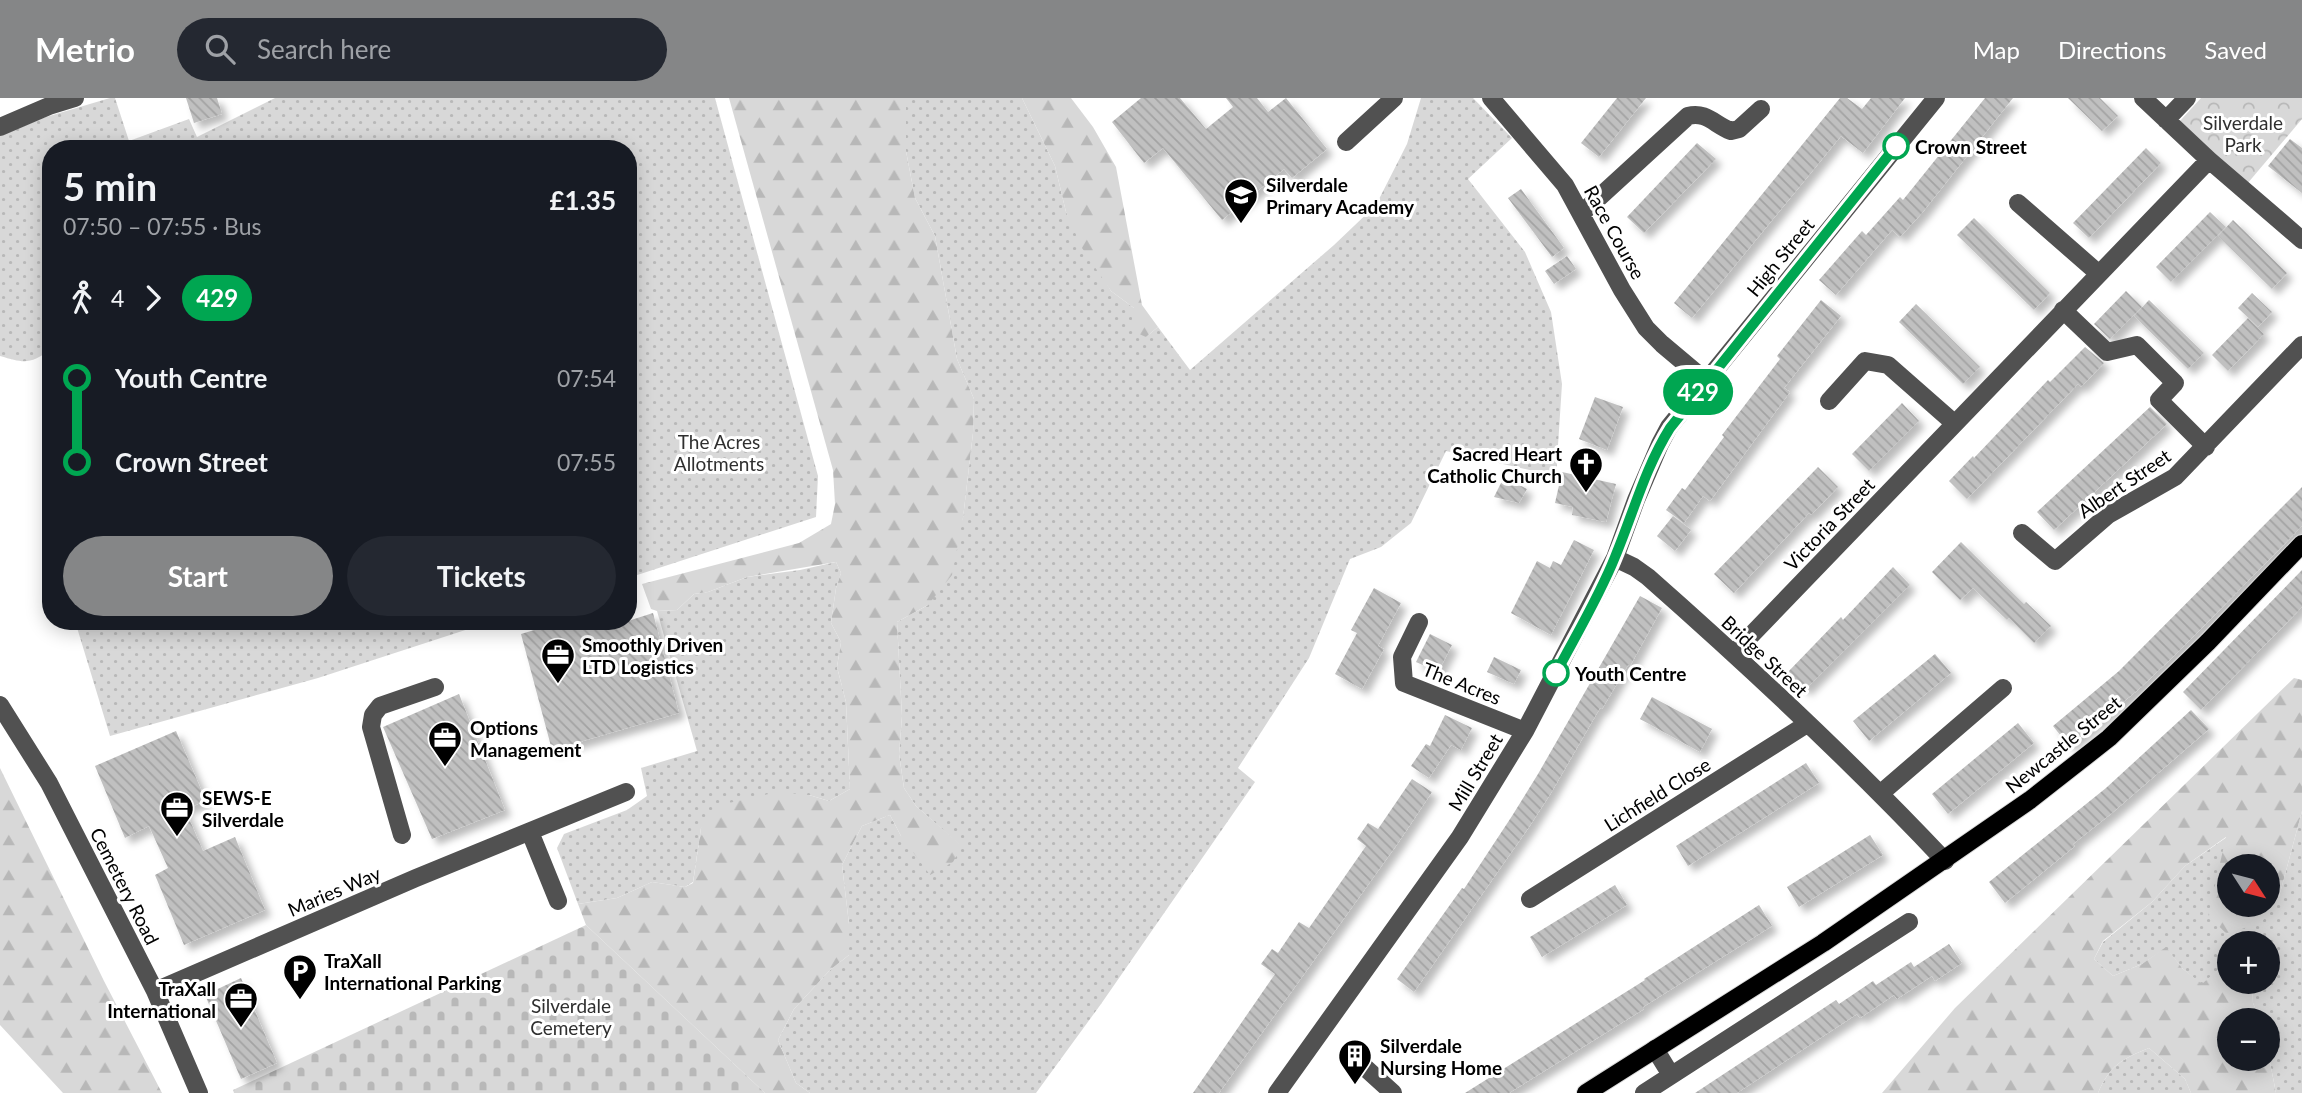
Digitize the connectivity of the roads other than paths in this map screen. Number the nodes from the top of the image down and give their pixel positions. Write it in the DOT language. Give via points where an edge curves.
graph roads {
  1 [pos="75,98"];
  2 [pos="1394,98"];
  3 [pos="1491,98"];
  4 [pos="1936,98"];
  5 [pos="2143,98"];
  6 [pos="2187,98"];
  7 [pos="1761,110"];
  8 [pos="2166,120"];
  9 [pos="0,127"];
  10 [pos="1346,142"];
  11 [pos="2209,160"];
  12 [pos="2018,203"];
  13 [pos="1582,213"];
  14 [pos="2302,240"];
  15 [pos="2098,273"];
  16 [pos="2063,310"];
  17 [pos="2302,345"];
  18 [pos="1706,382"];
  19 [pos="1829,401"];
  20 [pos="1954,423"];
  21 [pos="1660,444"];
  22 [pos="2206,447"];
  23 [pos="2022,533"];
  24 [pos="2302,544"];
  25 [pos="1615,558"];
  26 [pos="1419,622"];
  27 [pos="1734,653"];
  28 [pos="435,687"];
  29 [pos="2003,688"];
  30 [pos="0,705"];
  31 [pos="1807,724"];
  32 [pos="1525,731"];
  33 [pos="626,792"];
  34 [pos="1881,793"];
  35 [pos="530,832"];
  36 [pos="402,835"];
  37 [pos="1945,861"];
  38 [pos="1530,899"];
  39 [pos="558,901"];
  40 [pos="1909,922"];
  41 [pos="1823,943"];
  42 [pos="1835,969"];
  43 [pos="155,991"];
  44 [pos="1655,1049"];
  45 [pos="1360,1063"];
  46 [pos="1671,1075"];
  47 [pos="199,1093"];
  48 [pos="1277,1093"];
  49 [pos="1393,1093"];
  50 [pos="1586,1093"];
  51 [pos="1644,1093"];
  1 -- 9 [label="street"];
  2 -- 10 [label="street"];
  3 -- 13 [label="street, Race Course" via="1565,185"];
  4 -- 18 [label="street, High Street"];
  5 -- 8 [label="street"];
  6 -- 8 [label="street"];
  7 -- 13 [label="street" via="1731,131 1698,114 1688,116"];
  8 -- 11 [label="street"];
  11 -- 14 [label="street"];
  11 -- 15 [label="street, Victoria Street"];
  12 -- 15 [label="street"];
  13 -- 18 [label="street, Race Course" via="1646,328"];
  15 -- 16 [label="street, Victoria Street"];
  16 -- 20 [label="street, Victoria Street"];
  16 -- 22 [label="street" via="2107,352 2137,345 2175,383 2160,400"];
  17 -- 22 [label="street, Albert Street"];
  18 -- 21 [label="street, High Street"];
  19 -- 20 [label="street" via="1865,361 1888,365"];
  20 -- 27 [label="street, Victoria Street"];
  21 -- 25 [label="street, Mill Street"];
  22 -- 23 [label="street, Albert Street" via="2175,477 2108,515 2055,561"];
  24 -- 37 [label="main road, Newcastle Street" via="2109,738"];
  25 -- 27 [label="street, Bridge Street" via="1648,577"];
  25 -- 32 [label="street, Mill Street"];
  26 -- 32 [label="street, The Acres" via="1402,657 1404,683"];
  27 -- 31 [label="street, Bridge Street"];
  28 -- 36 [label="street" via="380,706 370,727"];
  29 -- 34 [label="street"];
  30 -- 43 [label="street, Cemetery Road" via="49,783"];
  31 -- 34 [label="street, Bridge Street"];
  31 -- 38 [label="street, Lichfield Close"];
  32 -- 48 [label="street, Mill Street" via="1460,837"];
  33 -- 35 [label="street, Maries Way"];
  34 -- 37 [label="street, Bridge Street"];
  35 -- 39 [label="street"];
  35 -- 43 [label="street, Maries Way"];
  37 -- 41 [label="main road, Newcastle Street"];
  40 -- 42 [label="street"];
  41 -- 42 [label="street"];
  41 -- 44 [label="main road, Newcastle Street"];
  42 -- 46 [label="street"];
  43 -- 47 [label="street, Cemetery Road"];
  44 -- 46 [label="street"];
  44 -- 50 [label="main road, Newcastle Street"];
  45 -- 49 [label="street"];
  46 -- 51 [label="street"];
}
